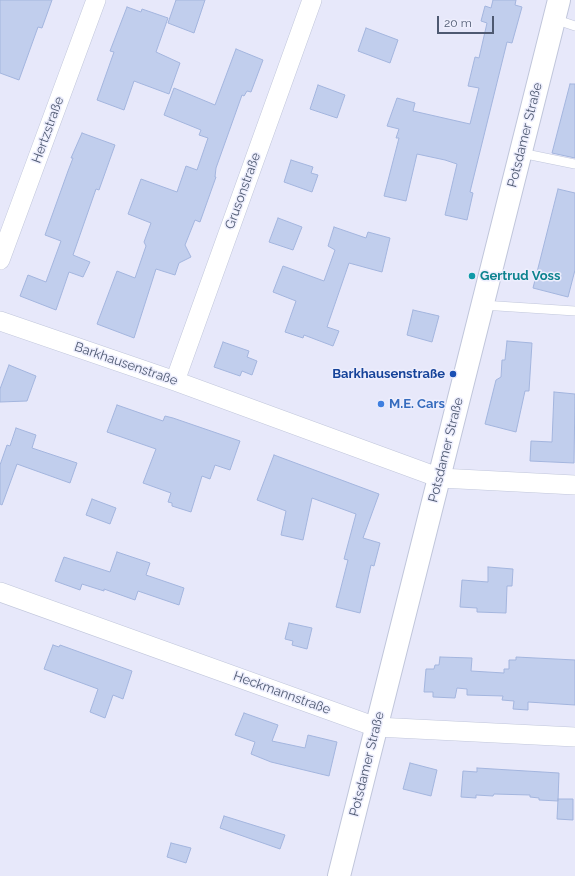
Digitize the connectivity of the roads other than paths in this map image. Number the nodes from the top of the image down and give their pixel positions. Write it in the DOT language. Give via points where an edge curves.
graph roads {
  1 [pos="96,0"];
  2 [pos="312,0"];
  3 [pos="556,9"];
  4 [pos="575,26"];
  5 [pos="521,153"];
  6 [pos="575,164"];
  7 [pos="0,260"];
  8 [pos="482,305"];
  9 [pos="575,311"];
  10 [pos="0,321"];
  11 [pos="175,381"];
  12 [pos="440,478"];
  13 [pos="575,485"];
  14 [pos="0,592"];
  15 [pos="376,726"];
  16 [pos="575,737"];
  17 [pos="339,876"];
  1 -- 7 [label="street, Hertzstraße"];
  2 -- 11 [label="street, Grusonstraße"];
  3 -- 4 [label="lane"];
  3 -- 5 [label="street, Potsdamer Straße"];
  5 -- 6 [label="lane"];
  5 -- 8 [label="street, Potsdamer Straße"];
  8 -- 9 [label="lane"];
  8 -- 12 [label="street, Potsdamer Straße"];
  10 -- 11 [label="street, Barkhausenstraße"];
  11 -- 12 [label="street, Barkhausenstraße"];
  12 -- 13 [label="street, Barkhausenstraße"];
  12 -- 15 [label="street, Potsdamer Straße"];
  14 -- 15 [label="street, Heckmannstraße"];
  15 -- 16 [label="street, Heckmannstraße"];
  15 -- 17 [label="street, Potsdamer Straße"];
}
